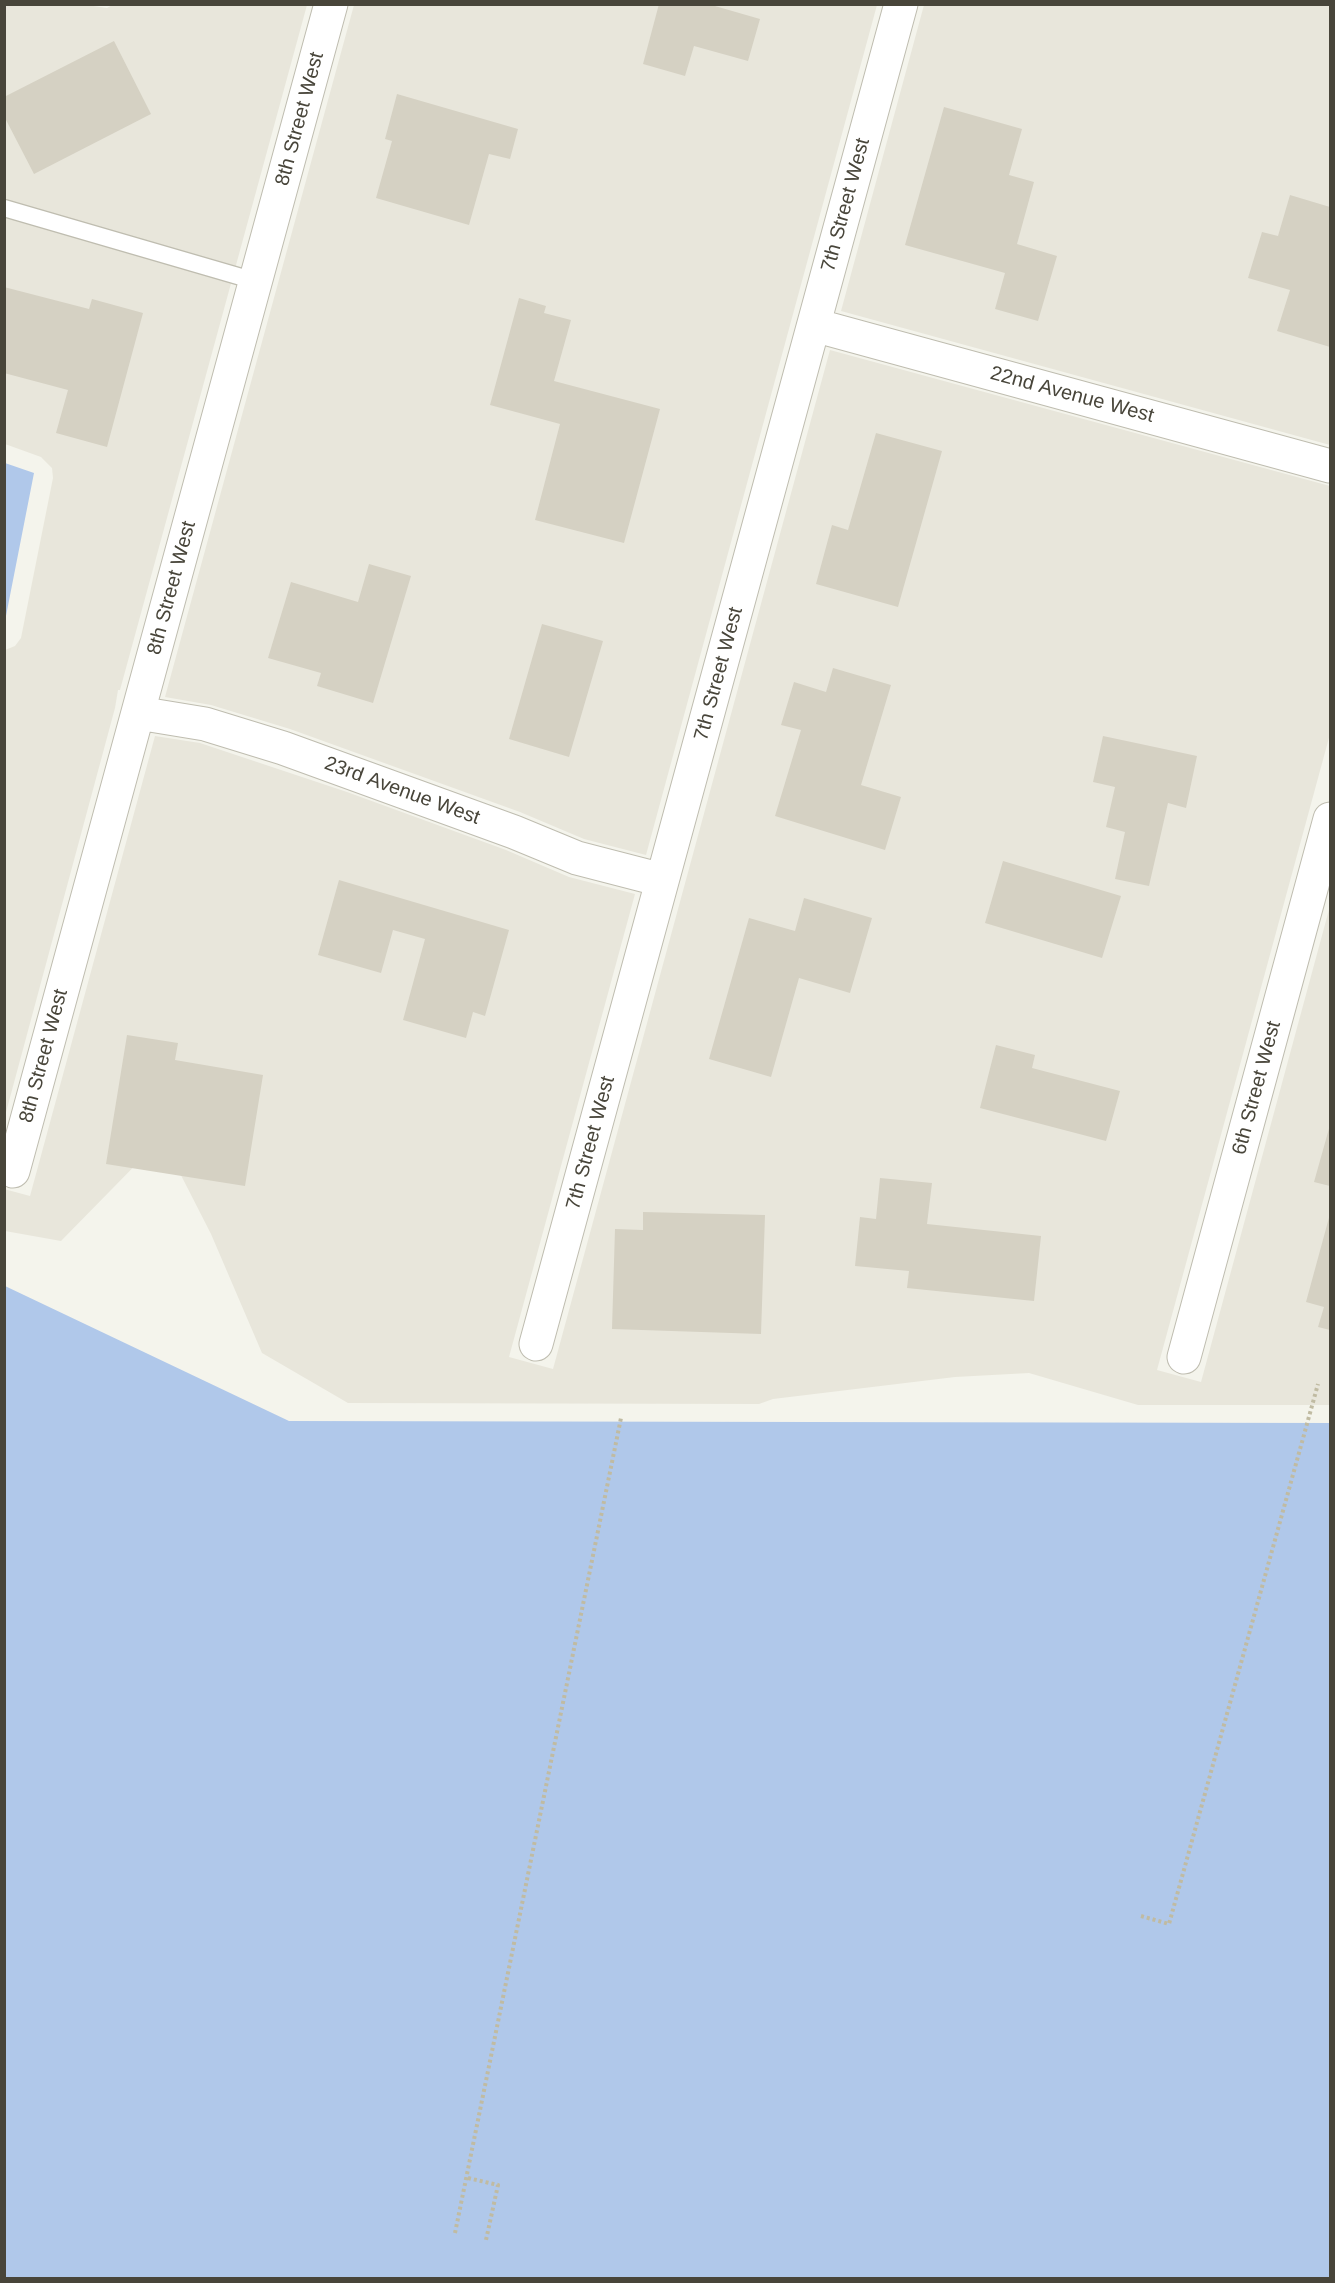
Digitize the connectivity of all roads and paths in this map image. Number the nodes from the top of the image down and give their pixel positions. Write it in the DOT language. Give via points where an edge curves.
graph roads {
  1 [pos="331,4"];
  2 [pos="901,4"];
  3 [pos="4,208"];
  4 [pos="255,281"];
  5 [pos="814,325"];
  6 [pos="1330,466"];
  7 [pos="138,713"];
  8 [pos="1330,819"];
  9 [pos="662,880"];
  10 [pos="13,1171"];
  11 [pos="536,1344"];
  12 [pos="1184,1357"];
  13 [pos="1318,1384"];
  14 [pos="621,1418"];
  15 [pos="1141,1916"];
  16 [pos="468,2178"];
  17 [pos="455,2233"];
  18 [pos="486,2240"];
  1 -- 4 [label="street, 8th Street West"];
  2 -- 5 [label="street, 7th Street West"];
  3 -- 4 [label="lane"];
  4 -- 7 [label="street, 8th Street West"];
  5 -- 6 [label="street, 22nd Avenue West"];
  5 -- 9 [label="street, 7th Street West"];
  7 -- 9 [label="street, 23rd Avenue West" via="205,724 283,748 577,858"];
  7 -- 10 [label="street, 8th Street West"];
  8 -- 12 [label="street, 6th Street West"];
  9 -- 11 [label="street, 7th Street West"];
  13 -- 15 [label="path" via="1169,1924"];
  14 -- 16 [label="path"];
  16 -- 17 [label="path"];
  16 -- 18 [label="path" via="498,2185"];
}
